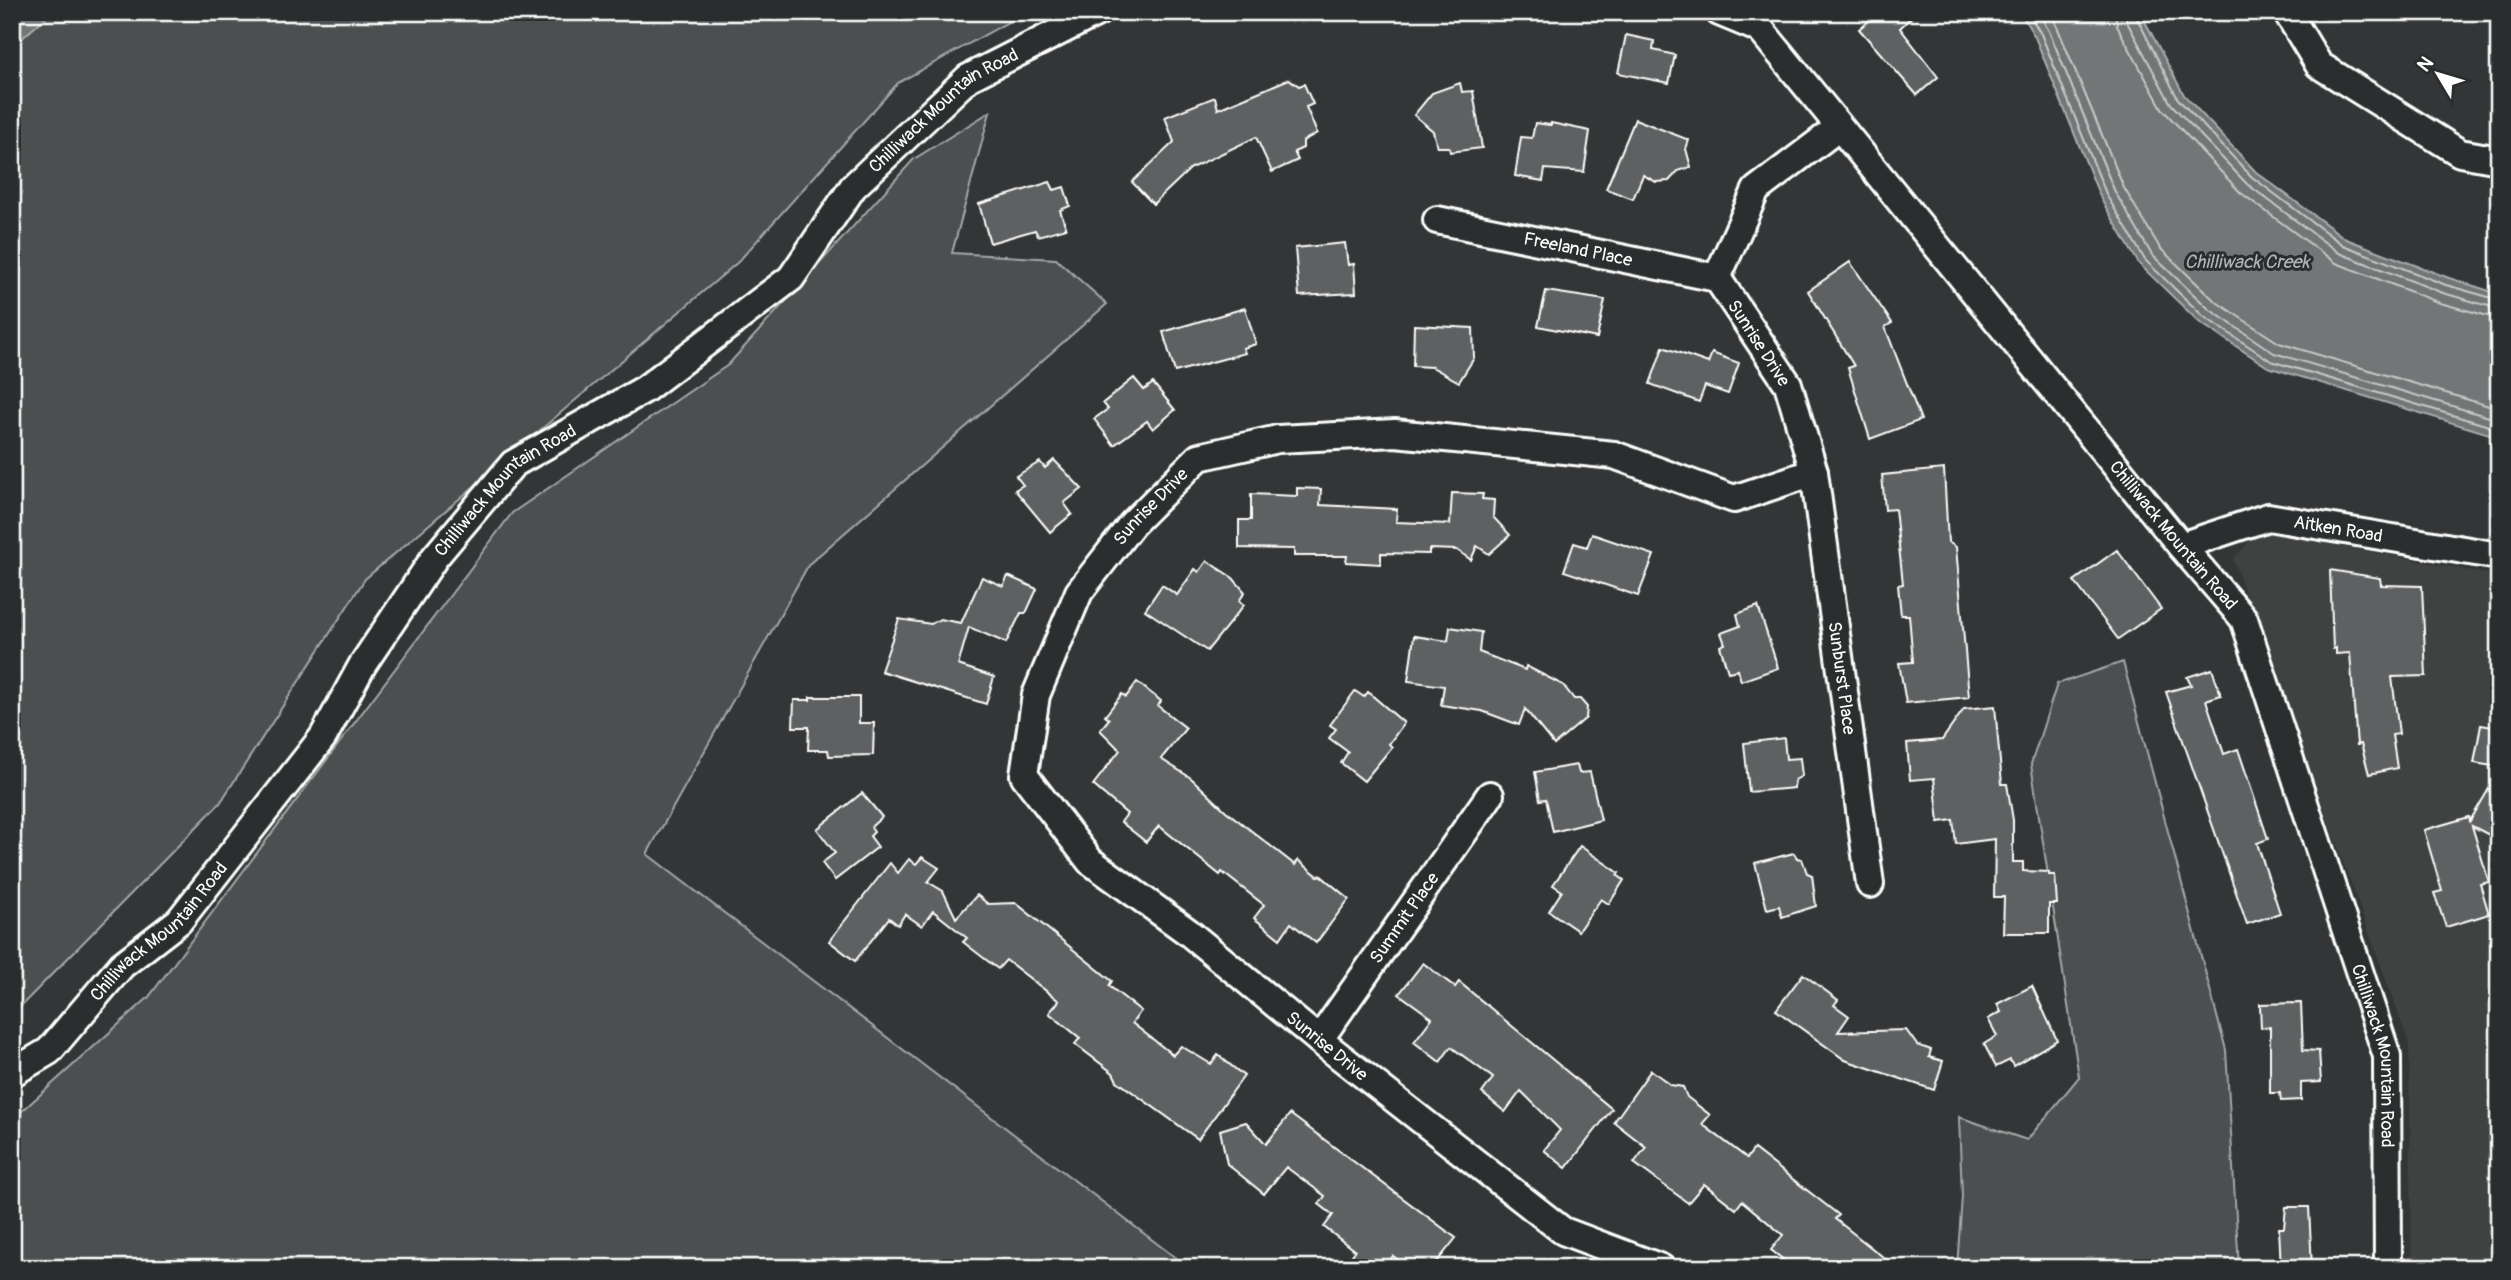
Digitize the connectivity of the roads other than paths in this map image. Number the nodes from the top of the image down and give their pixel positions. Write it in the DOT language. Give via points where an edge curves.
graph roads {
  1 [pos="1098,12"];
  2 [pos="1719,12"];
  3 [pos="2287,12"];
  4 [pos="1839,127"];
  5 [pos="2499,160"];
  6 [pos="1437,220"];
  7 [pos="1717,278"];
  8 [pos="1814,472"];
  9 [pos="2181,546"];
  10 [pos="2499,556"];
  11 [pos="1490,795"];
  12 [pos="1870,884"];
  13 [pos="1319,1040"];
  14 [pos="12,1073"];
  15 [pos="1661,1268"];
  16 [pos="2388,1268"];
  1 -- 14 [label="street, Chilliwack Mountain Road" via="968,78 853,187 791,278 645,389 513,464 435,557 363,664 323,737 180,921 121,965 49,1051"];
  2 -- 4 [label="street, Chilliwack Mountain Road" via="1760,29"];
  3 -- 5 [label="street" via="2319,65 2460,153"];
  4 -- 7 [label="street" via="1756,190"];
  4 -- 9 [label="street, Chilliwack Mountain Road"];
  6 -- 7 [label="street, Freeland Place"];
  7 -- 8 [label="street, Sunrise Drive" via="1788,384"];
  8 -- 12 [label="street, Sunburst Place"];
  8 -- 13 [label="street, Sunrise Drive" via="1734,499 1614,455 1395,433 1278,439 1199,457 1132,524 1079,592 1036,695 1024,775 1090,861 1188,932"];
  9 -- 10 [label="street, Aitken Road" via="2268,517"];
  9 -- 16 [label="street, Chilliwack Mountain Road" via="2244,619 2386,1056"];
  11 -- 13 [label="street, Summit Place"];
  13 -- 15 [label="street, Sunrise Drive" via="1563,1231"];
}
